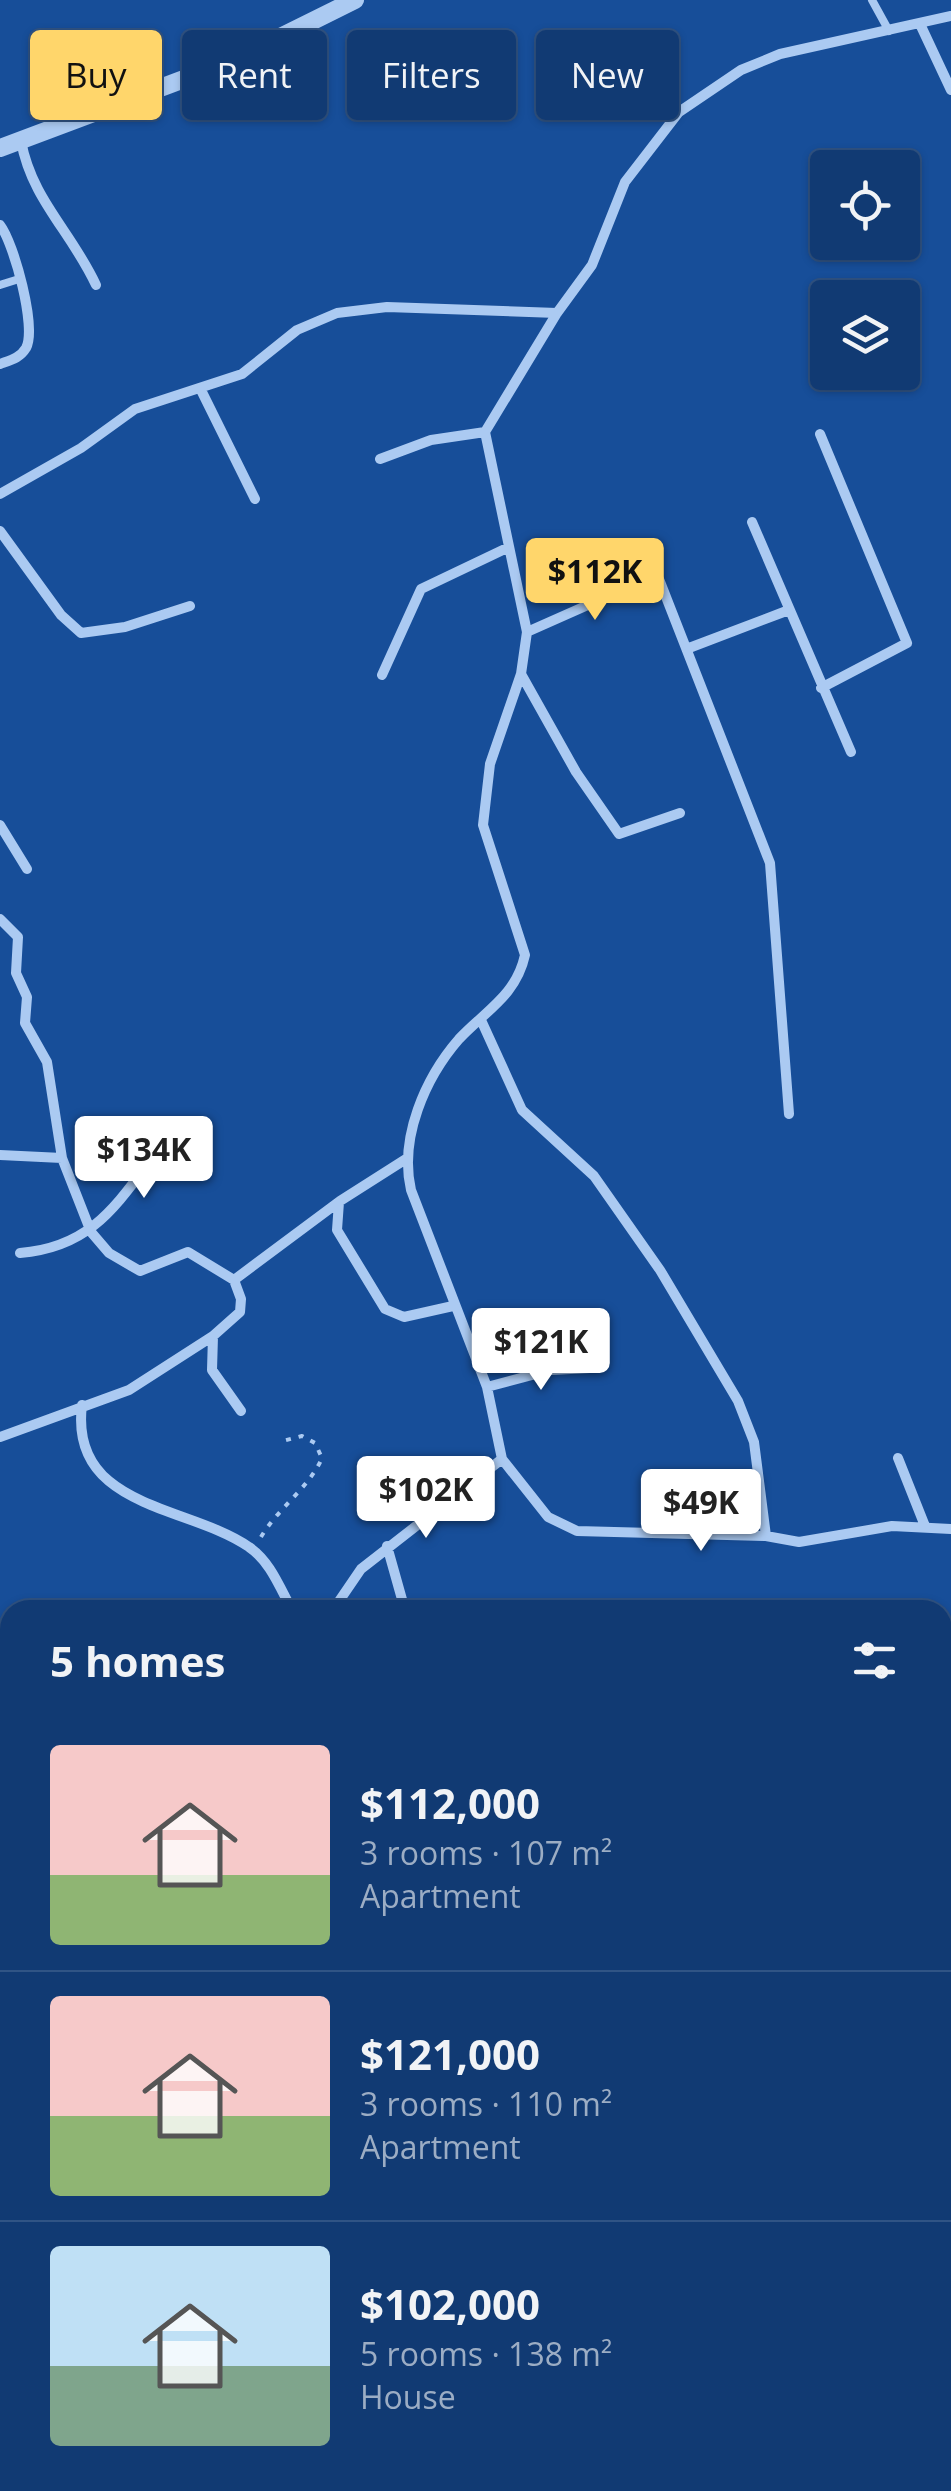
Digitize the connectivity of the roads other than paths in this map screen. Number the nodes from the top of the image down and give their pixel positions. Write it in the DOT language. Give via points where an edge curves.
graph roads {
  1 [pos="355,0"];
  2 [pos="872,0"];
  3 [pos="951,16"];
  4 [pos="920,24"];
  5 [pos="889,30"];
  6 [pos="951,90"];
  7 [pos="21,141"];
  8 [pos="0,148"];
  9 [pos="0,225"];
  10 [pos="19,279"];
  11 [pos="0,284"];
  12 [pos="96,285"];
  13 [pos="556,313"];
  14 [pos="0,364"];
  15 [pos="201,390"];
  16 [pos="485,432"];
  17 [pos="820,434"];
  18 [pos="380,459"];
  19 [pos="0,494"];
  20 [pos="255,500"];
  21 [pos="752,522"];
  22 [pos="0,531"];
  23 [pos="507,548"];
  24 [pos="190,606"];
  25 [pos="788,610"];
  26 [pos="528,632"];
  27 [pos="689,648"];
  28 [pos="521,674"];
  29 [pos="382,675"];
  30 [pos="821,688"];
  31 [pos="851,752"];
  32 [pos="680,813"];
  33 [pos="0,825"];
  34 [pos="27,869"];
  35 [pos="0,919"];
  36 [pos="482,1020"];
  37 [pos="789,1114"];
  38 [pos="164,1143"];
  39 [pos="0,1155"];
  40 [pos="62,1158"];
  41 [pos="406,1159"];
  42 [pos="340,1201"];
  43 [pos="90,1232"];
  44 [pos="20,1253"];
  45 [pos="234,1280"];
  46 [pos="453,1306"];
  47 [pos="214,1336"];
  48 [pos="590,1368"];
  49 [pos="487,1387"];
  50 [pos="82,1405"];
  51 [pos="241,1410"];
  52 [pos="0,1437"];
  53 [pos="898,1458"];
  54 [pos="502,1459"];
  55 [pos="924,1526"];
  56 [pos="951,1529"];
  57 [pos="766,1536"];
  58 [pos="388,1546"];
  59 [pos="287,1600"];
  60 [pos="338,1600"];
  61 [pos="402,1600"];
  1 -- 7 [label="street" via="232,61"];
  2 -- 5 [label="lane"];
  3 -- 4 [label="street"];
  4 -- 5 [label="street"];
  4 -- 6 [label="street"];
  5 -- 13 [label="street" via="780,54 742,70 679,112 626,182 592,265"];
  7 -- 8 [label="street"];
  7 -- 12 [label="street" via="32,185 71,236"];
  9 -- 10 [label="street"];
  10 -- 11 [label="lane"];
  10 -- 14 [label="street" via="28,345 18,358"];
  13 -- 15 [label="street" via="355,308 296,330 255,367"];
  13 -- 16 [label="street"];
  15 -- 19 [label="street" via="135,409"];
  15 -- 20 [label="street"];
  16 -- 18 [label="street" via="431,440"];
  16 -- 23 [label="street"];
  17 -- 30 [label="street" via="908,643"];
  21 -- 25 [label="street"];
  22 -- 24 [label="street" via="81,633"];
  23 -- 26 [label="street"];
  23 -- 29 [label="street" via="421,589"];
  25 -- 27 [label="street"];
  25 -- 30 [label="street"];
  26 -- 27 [label="street" via="655,577"];
  26 -- 28 [label="street"];
  27 -- 37 [label="street" via="770,863"];
  28 -- 32 [label="street" via="619,834"];
  28 -- 36 [label="street" via="490,764 482,824 524,956 510,990"];
  30 -- 31 [label="street"];
  33 -- 34 [label="street"];
  35 -- 40 [label="street" via="18,937 16,972 28,998 25,1024 47,1062"];
  36 -- 41 [label="street" via="442,1061 412,1127"];
  36 -- 57 [label="street" via="522,1110 594,1176 660,1270 738,1402 754,1442"];
  38 -- 43 [label="street"];
  39 -- 40 [label="street"];
  40 -- 43 [label="street"];
  41 -- 42 [label="street"];
  41 -- 46 [label="street"];
  42 -- 45 [label="street"];
  42 -- 46 [label="street" via="337,1230 385,1309 404,1317"];
  43 -- 44 [label="street" via="59,1248"];
  43 -- 45 [label="street" via="108,1253 140,1272 188,1252"];
  45 -- 47 [label="street" via="240,1312"];
  46 -- 49 [label="street"];
  47 -- 50 [label="street" via="128,1390"];
  47 -- 51 [label="street" via="212,1370"];
  48 -- 49 [label="street" via="551,1370"];
  49 -- 54 [label="street"];
  50 -- 52 [label="street"];
  50 -- 59 [label="street" via="84,1442 114,1486 253,1550"];
  53 -- 55 [label="street"];
  54 -- 57 [label="street" via="548,1517 577,1531"];
  54 -- 58 [label="street"];
  55 -- 56 [label="street"];
  55 -- 57 [label="street" via="821,1541"];
  58 -- 60 [label="street"];
  58 -- 61 [label="street"];
}
